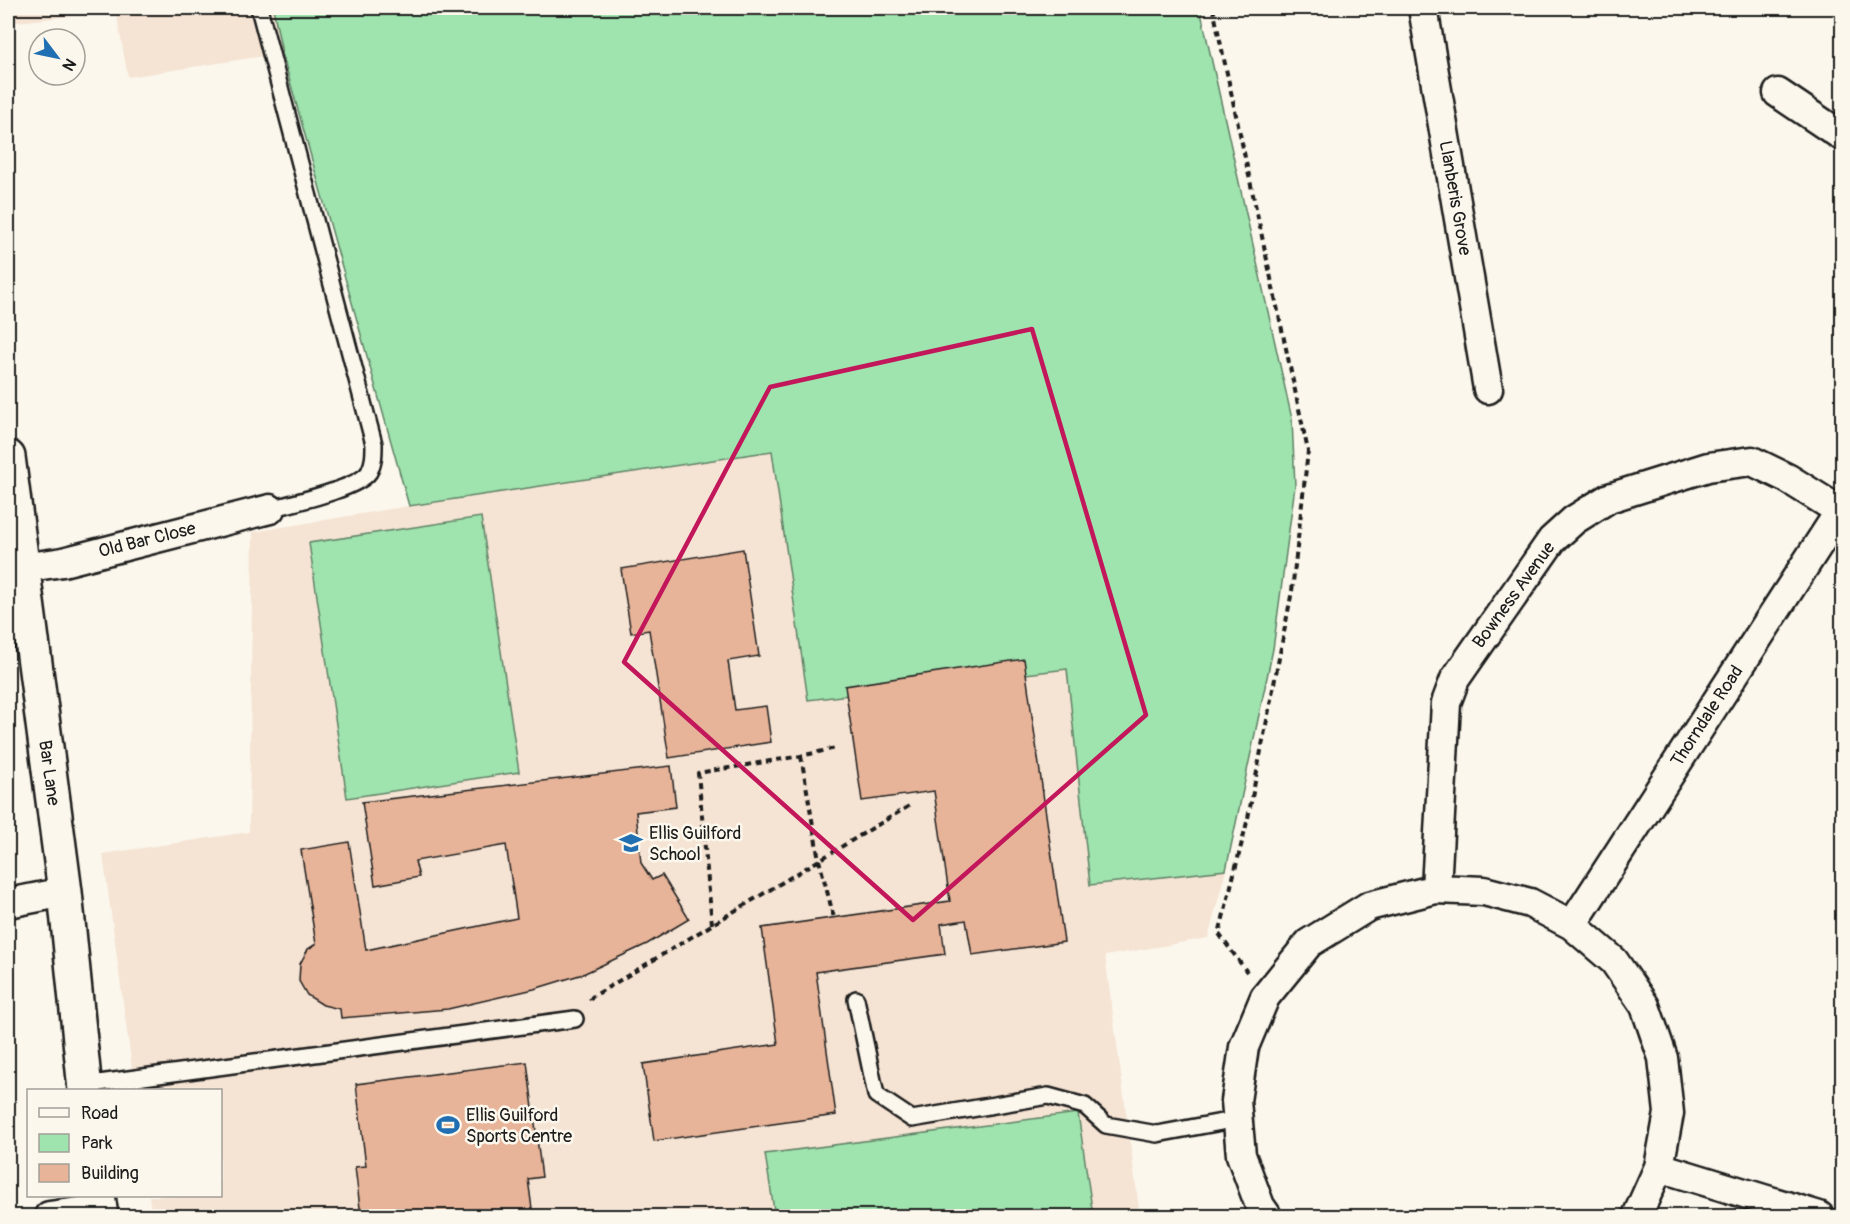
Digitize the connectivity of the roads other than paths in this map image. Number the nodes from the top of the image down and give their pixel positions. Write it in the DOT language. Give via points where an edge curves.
graph roads {
  1 [pos="259,8"];
  2 [pos="1423,8"];
  3 [pos="1778,93"];
  4 [pos="1842,135"];
  5 [pos="1488,389"];
  6 [pos="8,457"];
  7 [pos="270,509"];
  8 [pos="1841,510"];
  9 [pos="22,568"];
  10 [pos="1437,889"];
  11 [pos="65,892"];
  12 [pos="8,903"];
  13 [pos="1572,925"];
  14 [pos="856,999"];
  15 [pos="575,1019"];
  16 [pos="84,1088"];
  17 [pos="1238,1119"];
  18 [pos="1659,1167"];
  19 [pos="100,1207"];
  20 [pos="49,1216"];
  21 [pos="1268,1216"];
  22 [pos="1637,1216"];
  23 [pos="1819,1216"];
  1 -- 7 [label="lane" via="374,444 369,473 351,486"];
  2 -- 5 [label="street, Llanberis Grove"];
  3 -- 4 [label="street"];
  6 -- 9 [label="street, Bar Lane"];
  7 -- 9 [label="street, Old Bar Close" via="63,562"];
  8 -- 10 [label="street, Bowness Avenue" via="1752,461 1708,467 1609,498 1574,520 1552,540 1455,679 1446,703"];
  8 -- 13 [label="street, Thorndale Road"];
  9 -- 11 [label="street, Bar Lane"];
  10 -- 13 [label="street" via="1484,891 1530,903"];
  10 -- 17 [label="street" via="1369,906 1309,943 1265,997 1244,1047 1236,1101"];
  11 -- 12 [label="street"];
  11 -- 16 [label="street, Bar Lane"];
  13 -- 18 [label="street" via="1614,961 1645,1006 1663,1058 1669,1113"];
  14 -- 17 [label="lane" via="876,1095 912,1119 1048,1096 1085,1106 1106,1125 1157,1134"];
  15 -- 16 [label="lane"];
  17 -- 21 [label="street" via="1241,1155 1260,1206"];
  18 -- 22 [label="street"];
  18 -- 23 [label="street"];
  19 -- 20 [label="street"];
}
